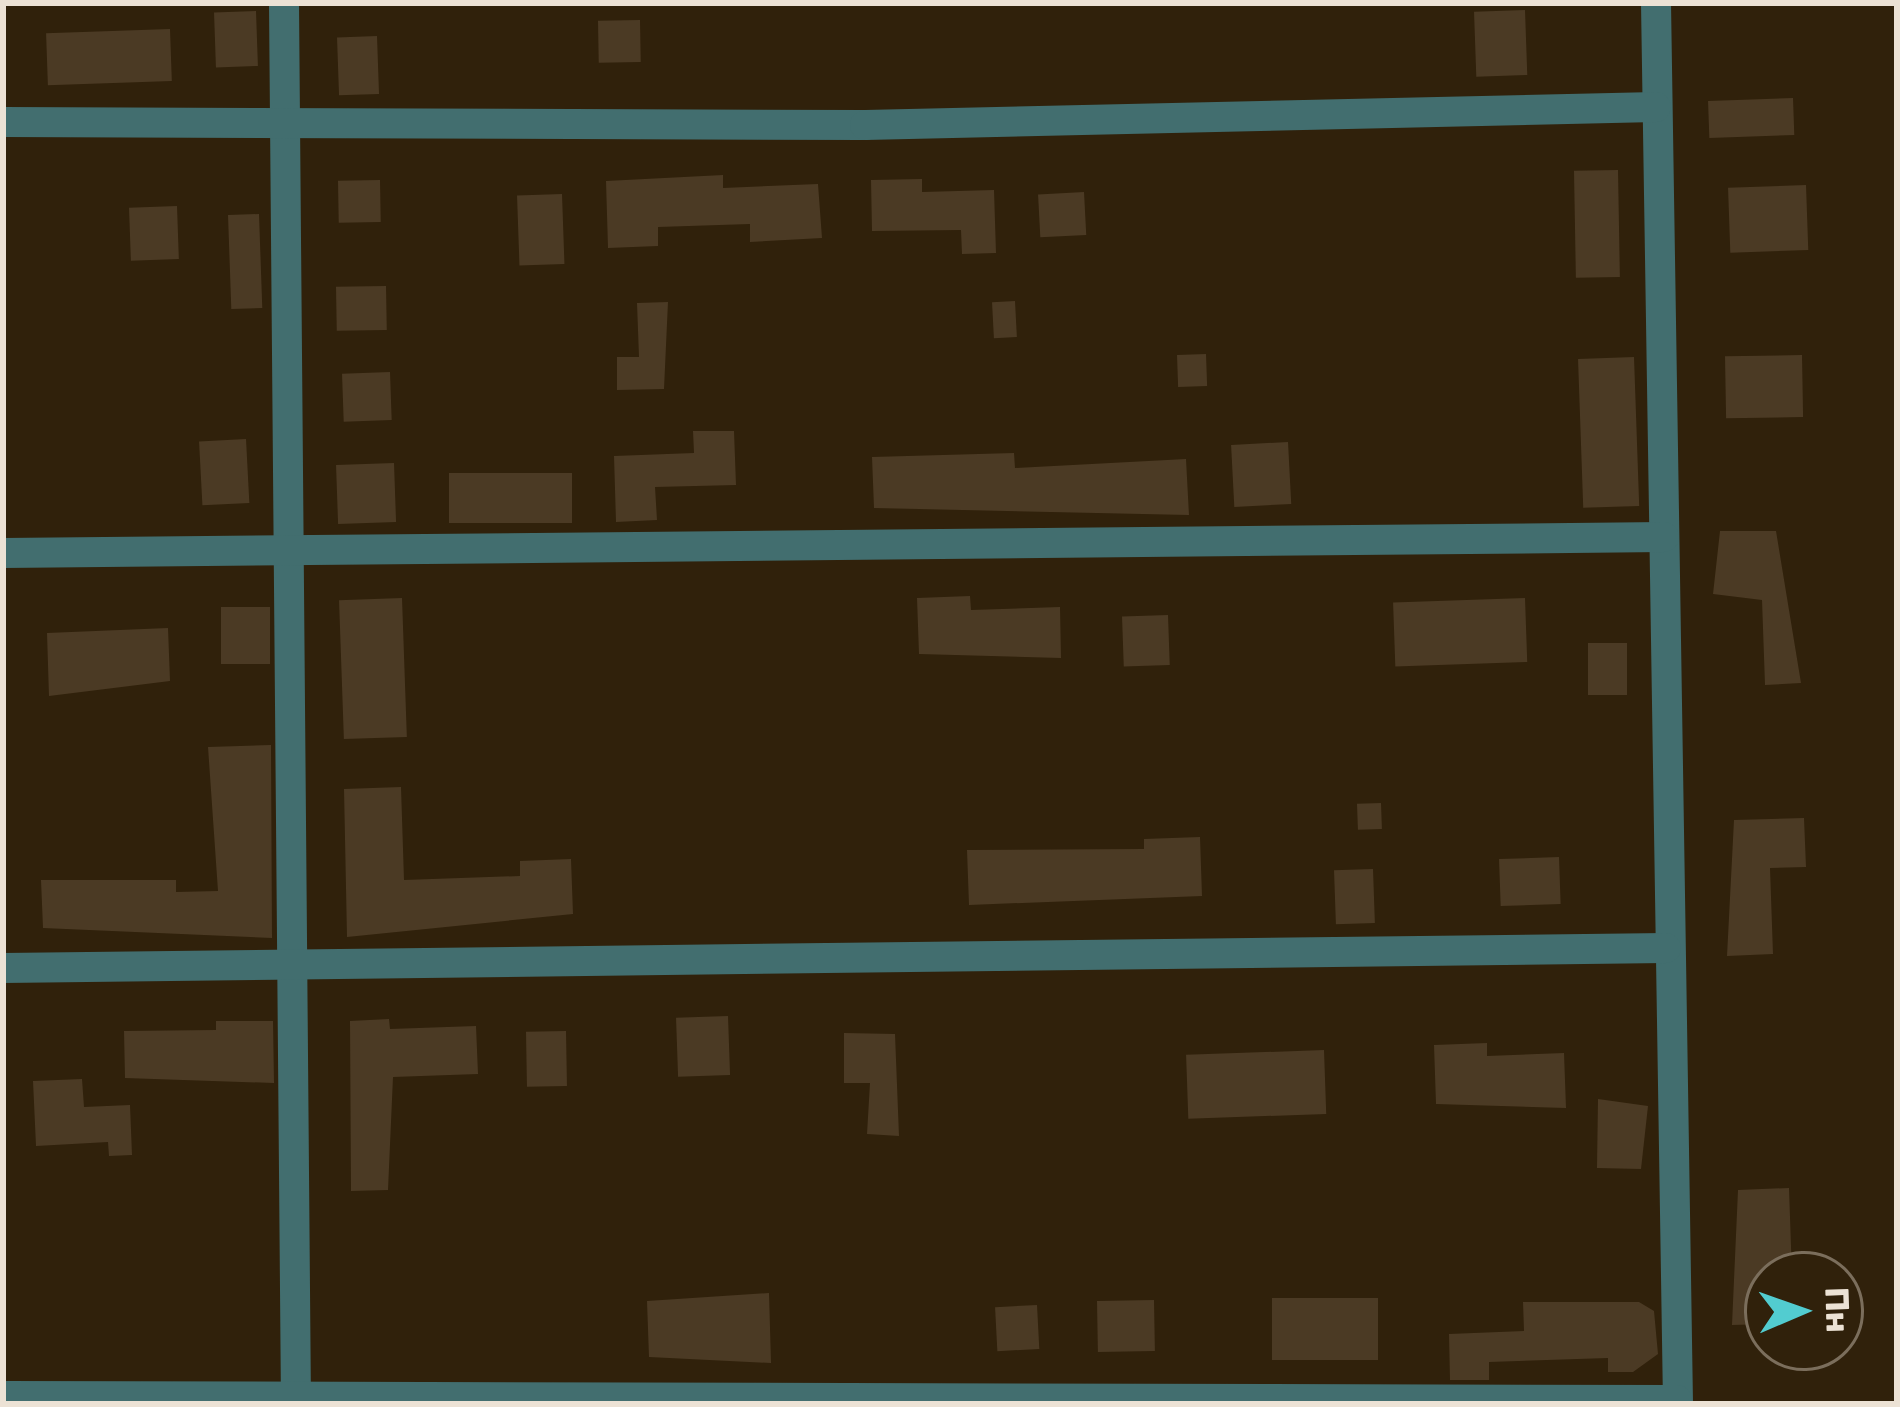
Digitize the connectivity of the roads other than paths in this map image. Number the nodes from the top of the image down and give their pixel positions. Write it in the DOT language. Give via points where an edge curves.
graph roads {
  1 [pos="284,3"];
  2 [pos="1656,3"];
  3 [pos="1656,107"];
  4 [pos="3,122"];
  5 [pos="285,123"];
  6 [pos="1664,537"];
  7 [pos="289,549"];
  8 [pos="3,553"];
  9 [pos="1666,948"];
  10 [pos="284,966"];
  11 [pos="3,968"];
  12 [pos="3,1396"];
  13 [pos="295,1398"];
  14 [pos="1678,1402"];
  1 -- 5 [label="street"];
  2 -- 3 [label="street"];
  3 -- 5 [label="street"];
  3 -- 6 [label="street"];
  4 -- 5 [label="street"];
  5 -- 7 [label="street"];
  6 -- 7 [label="street"];
  6 -- 9 [label="street"];
  7 -- 8 [label="street"];
  7 -- 10 [label="street"];
  9 -- 10 [label="street"];
  9 -- 14 [label="street"];
  10 -- 11 [label="street"];
  10 -- 13 [label="street"];
  12 -- 13 [label="street"];
  13 -- 14 [label="street"];
}
